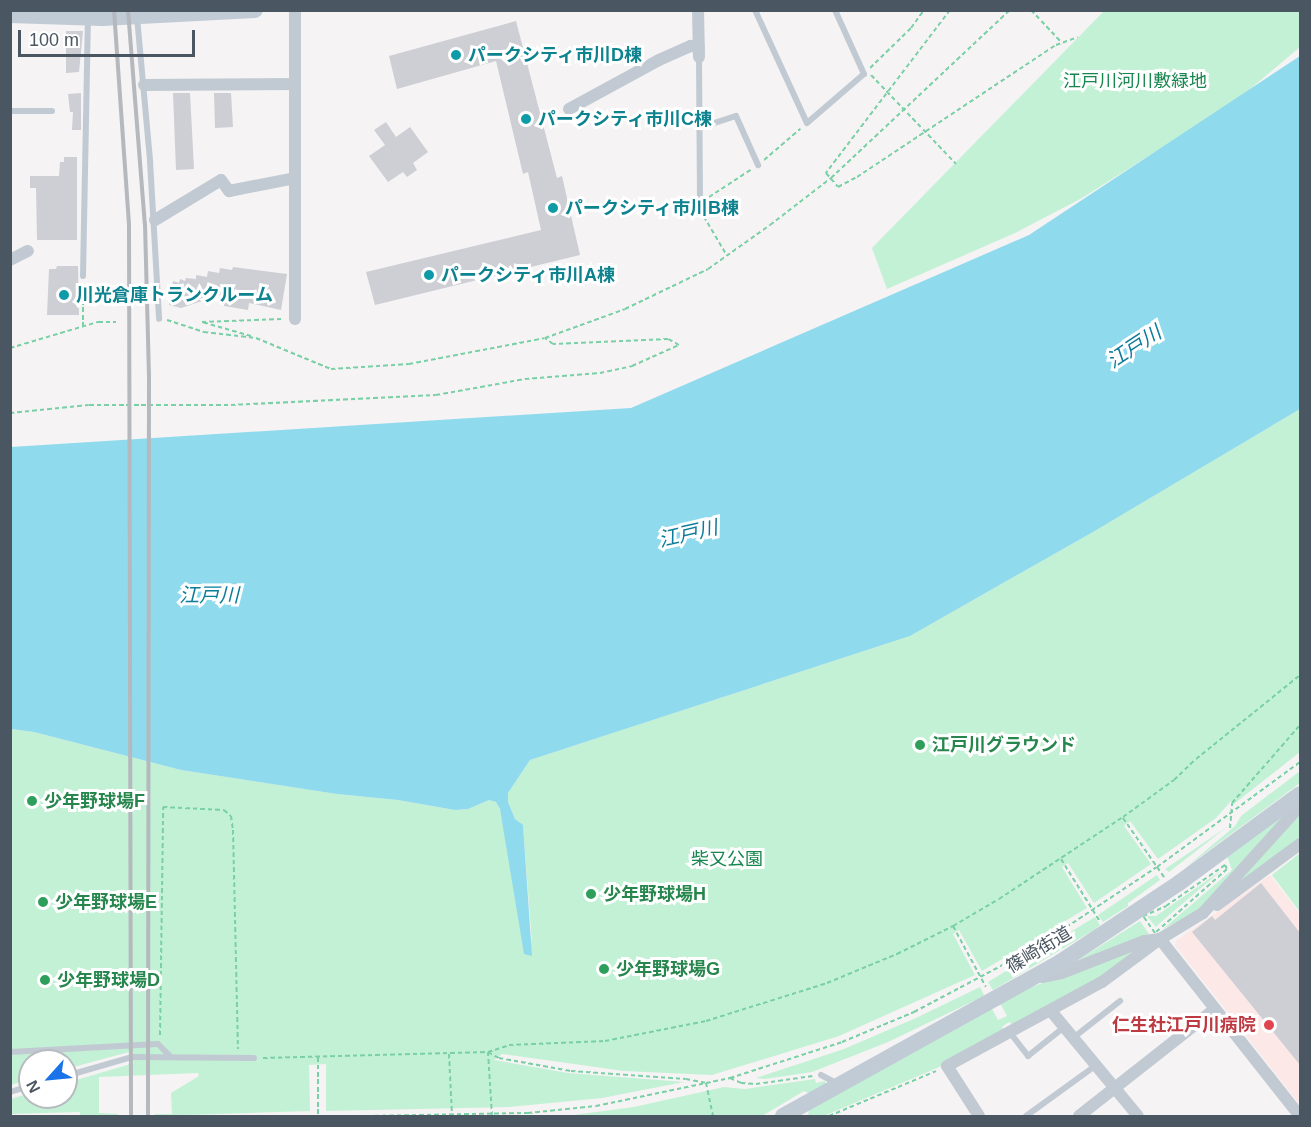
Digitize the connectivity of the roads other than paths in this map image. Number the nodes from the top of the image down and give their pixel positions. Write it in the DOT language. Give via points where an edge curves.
graph roads {
  1 [pos="255,10"];
  2 [pos="295,10"];
  3 [pos="698,10"];
  4 [pos="755,10"];
  5 [pos="835,10"];
  6 [pos="10,15"];
  7 [pos="137,17"];
  8 [pos="88,18"];
  9 [pos="699,52"];
  10 [pos="295,84"];
  11 [pos="144,86"];
  12 [pos="569,108"];
  13 [pos="10,111"];
  14 [pos="52,111"];
  15 [pos="699,128"];
  16 [pos="758,165"];
  17 [pos="296,178"];
  18 [pos="700,203"];
  19 [pos="155,220"];
  20 [pos="28,251"];
  21 [pos="10,260"];
  22 [pos="83,276"];
  23 [pos="159,319"];
  24 [pos="295,319"];
  25 [pos="1300,794"];
  26 [pos="1300,806"];
  27 [pos="1300,844"];
  28 [pos="1203,913"];
  29 [pos="1157,936"];
  30 [pos="1025,981"];
  31 [pos="1120,1001"];
  32 [pos="1215,1009"];
  33 [pos="1051,1011"];
  34 [pos="1063,1028"];
  35 [pos="1011,1034"];
  36 [pos="1072,1038"];
  37 [pos="10,1053"];
  38 [pos="170,1056"];
  39 [pos="254,1058"];
  40 [pos="1095,1066"];
  41 [pos="78,1073"];
  42 [pos="821,1075"];
  43 [pos="839,1085"];
  44 [pos="1114,1089"];
  45 [pos="800,1112"];
  46 [pos="783,1116"];
  47 [pos="979,1116"];
  48 [pos="1026,1116"];
  49 [pos="1079,1116"];
  50 [pos="1138,1116"];
  51 [pos="1300,1116"];
  1 -- 7 [label="main road"];
  2 -- 10 [label="street"];
  3 -- 9 [label="street"];
  4 -- 5 [label="lane" via="807,123 864,74"];
  6 -- 8 [label="main road"];
  7 -- 8 [label="main road"];
  7 -- 11 [label="lane"];
  8 -- 22 [label="lane"];
  9 -- 12 [label="street" via="691,46"];
  9 -- 15 [label="lane"];
  10 -- 11 [label="street"];
  10 -- 17 [label="street"];
  11 -- 19 [label="lane"];
  13 -- 14 [label="lane"];
  15 -- 16 [label="lane" via="736,116"];
  15 -- 18 [label="lane"];
  17 -- 19 [label="street" via="229,191 221,180"];
  17 -- 24 [label="street"];
  19 -- 23 [label="lane"];
  20 -- 21 [label="street"];
  25 -- 30 [label="main road, 篠崎街道" via="1179,883 1059,963"];
  26 -- 28 [label="street"];
  27 -- 28 [label="street"];
  28 -- 29 [label="street"];
  29 -- 30 [label="street" via="1062,973"];
  29 -- 32 [label="street"];
  29 -- 33 [label="street" via="1102,982"];
  30 -- 43 [label="main road, 篠崎街道"];
  31 -- 36 [label="lane"];
  32 -- 44 [label="street"];
  32 -- 51 [label="street"];
  33 -- 34 [label="street"];
  33 -- 35 [label="street"];
  34 -- 35 [label="lane" via="1028,1056"];
  34 -- 36 [label="street"];
  35 -- 47 [label="street" via="947,1066"];
  36 -- 40 [label="street"];
  37 -- 38 [label="lane" via="158,1044"];
  38 -- 39 [label="lane"];
  38 -- 41 [label="lane" via="132,1057"];
  40 -- 44 [label="street"];
  40 -- 48 [label="lane"];
  42 -- 43 [label="lane"];
  43 -- 45 [label="main road, 篠崎街道"];
  44 -- 49 [label="street"];
  44 -- 50 [label="street"];
  45 -- 46 [label="main road, 篠崎街道"];
}
